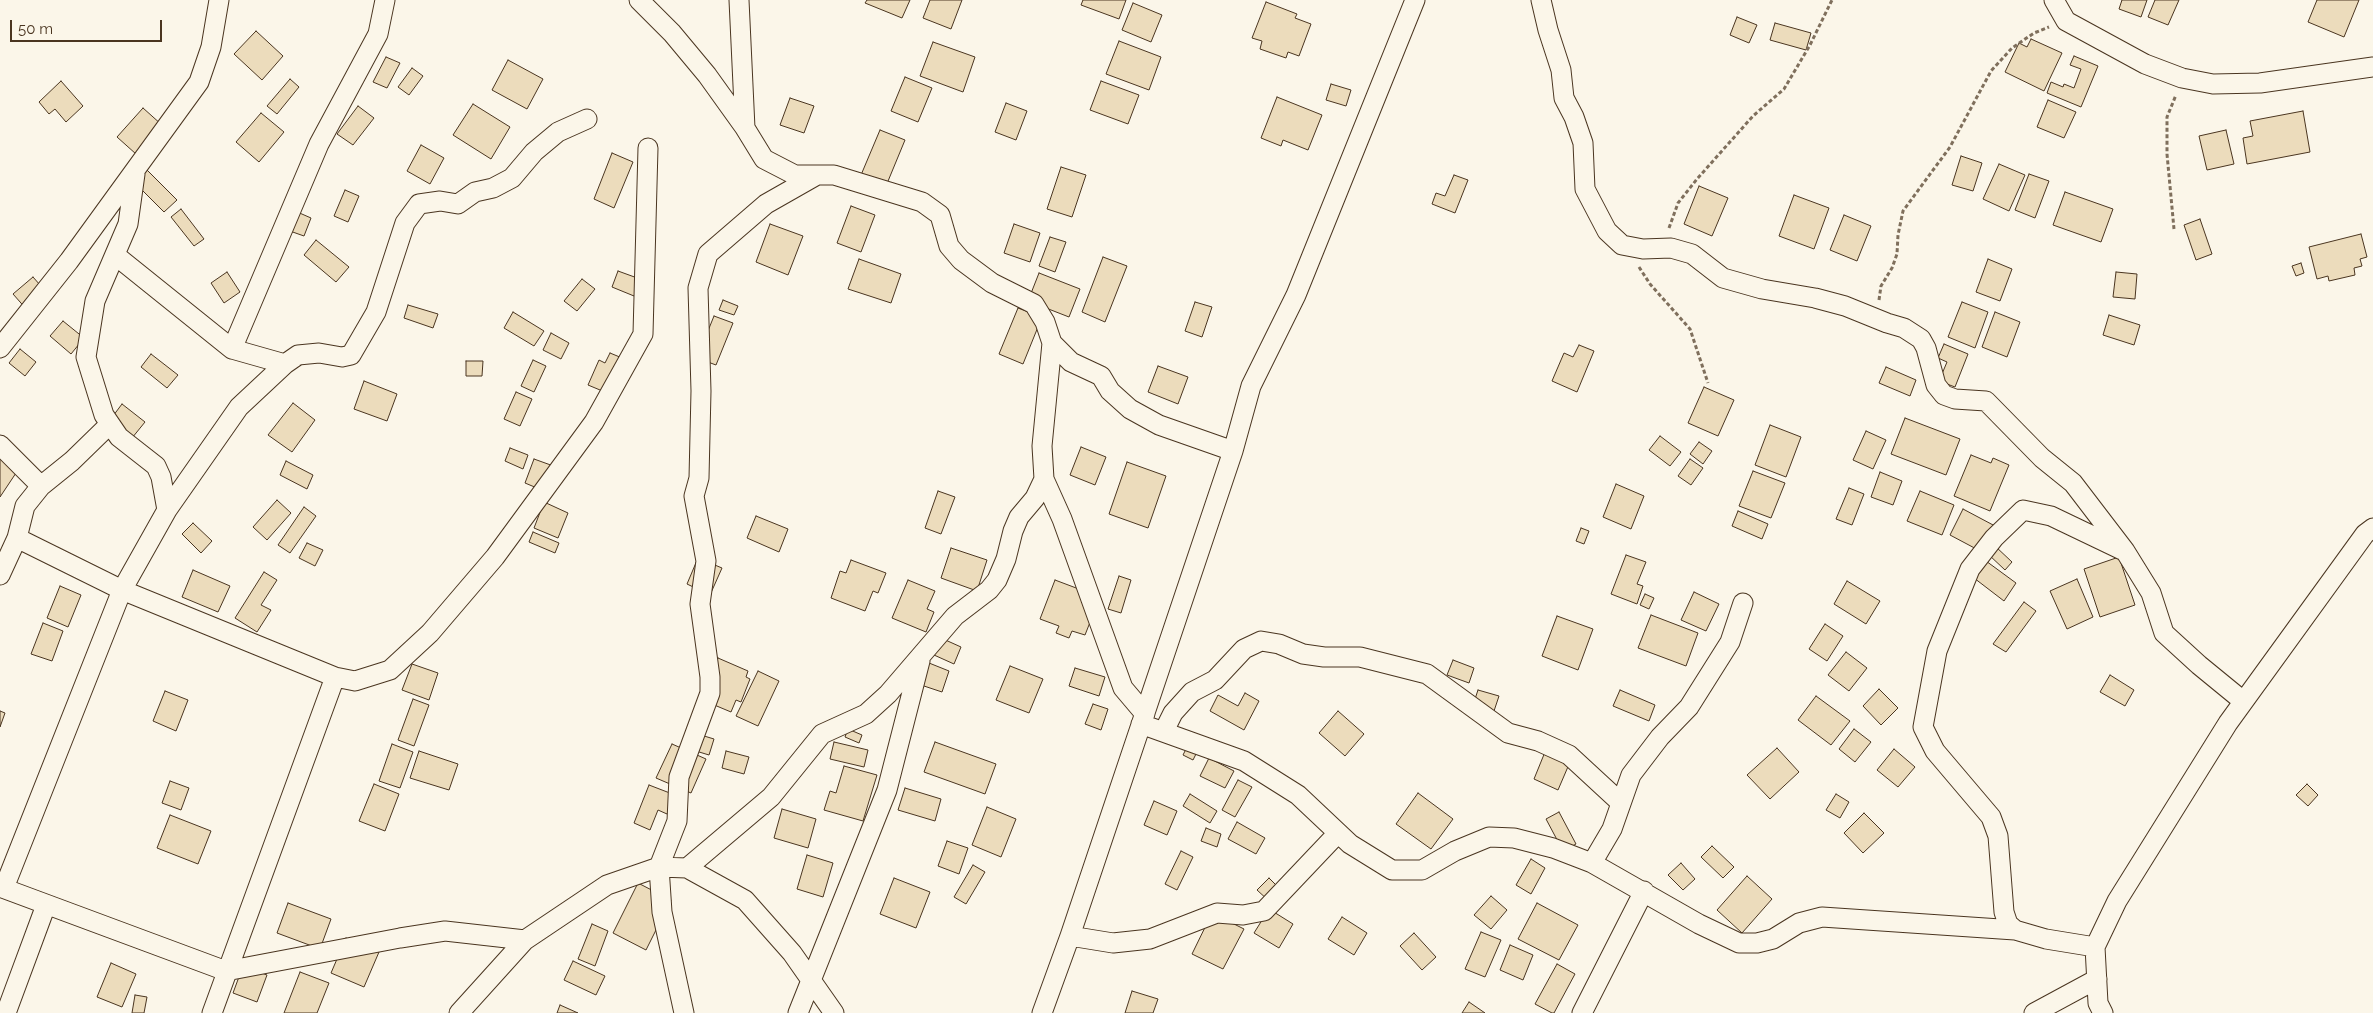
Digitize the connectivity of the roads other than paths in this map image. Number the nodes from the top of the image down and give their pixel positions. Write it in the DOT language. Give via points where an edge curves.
graph roads {
  1 [pos="219,0"];
  2 [pos="385,0"];
  3 [pos="639,0"];
  4 [pos="739,0"];
  5 [pos="1415,0"];
  6 [pos="1542,0"];
  7 [pos="2054,0"];
  8 [pos="2373,67"];
  9 [pos="588,119"];
  10 [pos="745,128"];
  11 [pos="648,148"];
  12 [pos="136,170"];
  13 [pos="817,175"];
  14 [pos="115,255"];
  15 [pos="1052,343"];
  16 [pos="0,348"];
  17 [pos="232,349"];
  18 [pos="285,364"];
  19 [pos="110,424"];
  20 [pos="0,445"];
  21 [pos="1233,451"];
  22 [pos="1044,479"];
  23 [pos="41,486"];
  24 [pos="167,510"];
  25 [pos="2373,528"];
  26 [pos="17,538"];
  27 [pos="2125,551"];
  28 [pos="0,575"];
  29 [pos="122,590"];
  30 [pos="1743,603"];
  31 [pos="921,657"];
  32 [pos="335,677"];
  33 [pos="2243,701"];
  34 [pos="1143,719"];
  35 [pos="1164,732"];
  36 [pos="1621,803"];
  37 [pos="1338,832"];
  38 [pos="1592,863"];
  39 [pos="659,867"];
  40 [pos="687,868"];
  41 [pos="2,887"];
  42 [pos="1644,891"];
  43 [pos="46,905"];
  44 [pos="2014,930"];
  45 [pos="1070,936"];
  46 [pos="525,940"];
  47 [pos="2095,947"];
  48 [pos="226,971"];
  49 [pos="811,978"];
  50 [pos="2097,979"];
  51 [pos="683,1011"];
  52 [pos="6,1013"];
  53 [pos="212,1013"];
  54 [pos="459,1013"];
  55 [pos="798,1013"];
  56 [pos="834,1013"];
  57 [pos="1042,1013"];
  58 [pos="1582,1013"];
  59 [pos="2034,1013"];
  60 [pos="2103,1013"];
  1 -- 12 [label="street" via="211,47 199,82"];
  2 -- 17 [label="street" via="378,34 319,144"];
  3 -- 10 [label="street" via="672,33"];
  4 -- 10 [label="street"];
  5 -- 21 [label="street" via="1296,295 1251,386"];
  6 -- 27 [label="street" via="1561,70 1564,98 1583,143 1584,189 1607,232 1622,245 1643,249 1666,248 1692,254 1723,278 1845,306 1904,328 1921,339 1936,385 1944,395 1986,401 1993,406 2042,458 2073,483"];
  7 -- 8 [label="street" via="2066,21 2145,64 2182,78 2213,84 2260,83"];
  9 -- 18 [label="street" via="558,132 534,152 512,178 493,188 475,192 458,204 440,201 419,204 405,223 376,312 351,355 298,355"];
  10 -- 13 [label="street" via="764,159 795,175"];
  11 -- 32 [label="street" via="643,334 594,422 495,557 430,633 390,670 355,681"];
  12 -- 14 [label="street" via="128,224"];
  12 -- 16 [label="street" via="70,261"];
  13 -- 15 [label="street" via="834,175 922,202 940,216 949,246 961,260 992,283 1034,304"];
  13 -- 39 [label="street" via="766,204 708,254 698,288 701,391 699,478 694,496 706,561 700,604 710,692 679,777 677,821"];
  14 -- 17 [label="street"];
  14 -- 19 [label="street" via="95,301 86,357 104,415"];
  15 -- 21 [label="street" via="1071,362 1101,376 1110,392 1130,410 1159,425"];
  15 -- 22 [label="street" via="1042,446"];
  17 -- 18 [label="street"];
  18 -- 24 [label="street" via="239,407"];
  19 -- 23 [label="street"];
  19 -- 24 [label="street" via="119,437 156,466"];
  20 -- 23 [label="street"];
  21 -- 34 [label="street"];
  22 -- 31 [label="street" via="1035,498 1019,517 997,580 955,616"];
  22 -- 34 [label="street" via="1062,519 1123,688"];
  23 -- 26 [label="street" via="25,506"];
  24 -- 29 [label="street"];
  25 -- 33 [label="street" via="2365,534"];
  26 -- 28 [label="street"];
  26 -- 29 [label="street"];
  27 -- 33 [label="street" via="2151,593 2164,632"];
  27 -- 44 [label="street" via="2050,516 2023,510 1994,538 1970,569 1937,651 1924,727 1935,751 1991,816 1998,836 2004,912"];
  29 -- 32 [label="street"];
  29 -- 41 [label="street"];
  30 -- 36 [label="street" via="1730,642 1690,708 1660,737 1631,775"];
  31 -- 40 [label="street" via="866,714 822,734 771,797"];
  31 -- 49 [label="street" via="887,790"];
  32 -- 48 [label="street"];
  33 -- 47 [label="street" via="2137,867"];
  34 -- 35 [label="street"];
  34 -- 45 [label="street"];
  35 -- 36 [label="street" via="1173,713 1192,692 1215,680 1244,650 1261,640 1303,654 1360,657 1427,674 1508,733 1538,741 1568,755"];
  35 -- 37 [label="street" via="1244,761 1298,795"];
  36 -- 38 [label="street" via="1612,829"];
  37 -- 38 [label="street" via="1350,844 1392,870 1422,870 1489,837 1514,838 1554,848"];
  37 -- 45 [label="street" via="1264,911 1243,915 1217,914 1150,939 1113,943"];
  38 -- 42 [label="street"];
  39 -- 40 [label="street"];
  39 -- 46 [label="street" via="607,885"];
  39 -- 51 [label="street" via="662,912"];
  40 -- 49 [label="street" via="745,900"];
  41 -- 43 [label="street"];
  42 -- 44 [label="street" via="1699,924 1739,942 1757,943 1773,939 1799,922 1822,917"];
  42 -- 58 [label="street"];
  43 -- 48 [label="street"];
  43 -- 52 [label="street"];
  44 -- 47 [label="street"];
  45 -- 57 [label="street"];
  46 -- 48 [label="street" via="445,932 391,939"];
  46 -- 54 [label="street"];
  47 -- 50 [label="street"];
  48 -- 53 [label="street"];
  49 -- 55 [label="street"];
  49 -- 56 [label="street"];
  50 -- 59 [label="street"];
  50 -- 60 [label="street" via="2098,1002"];
}
